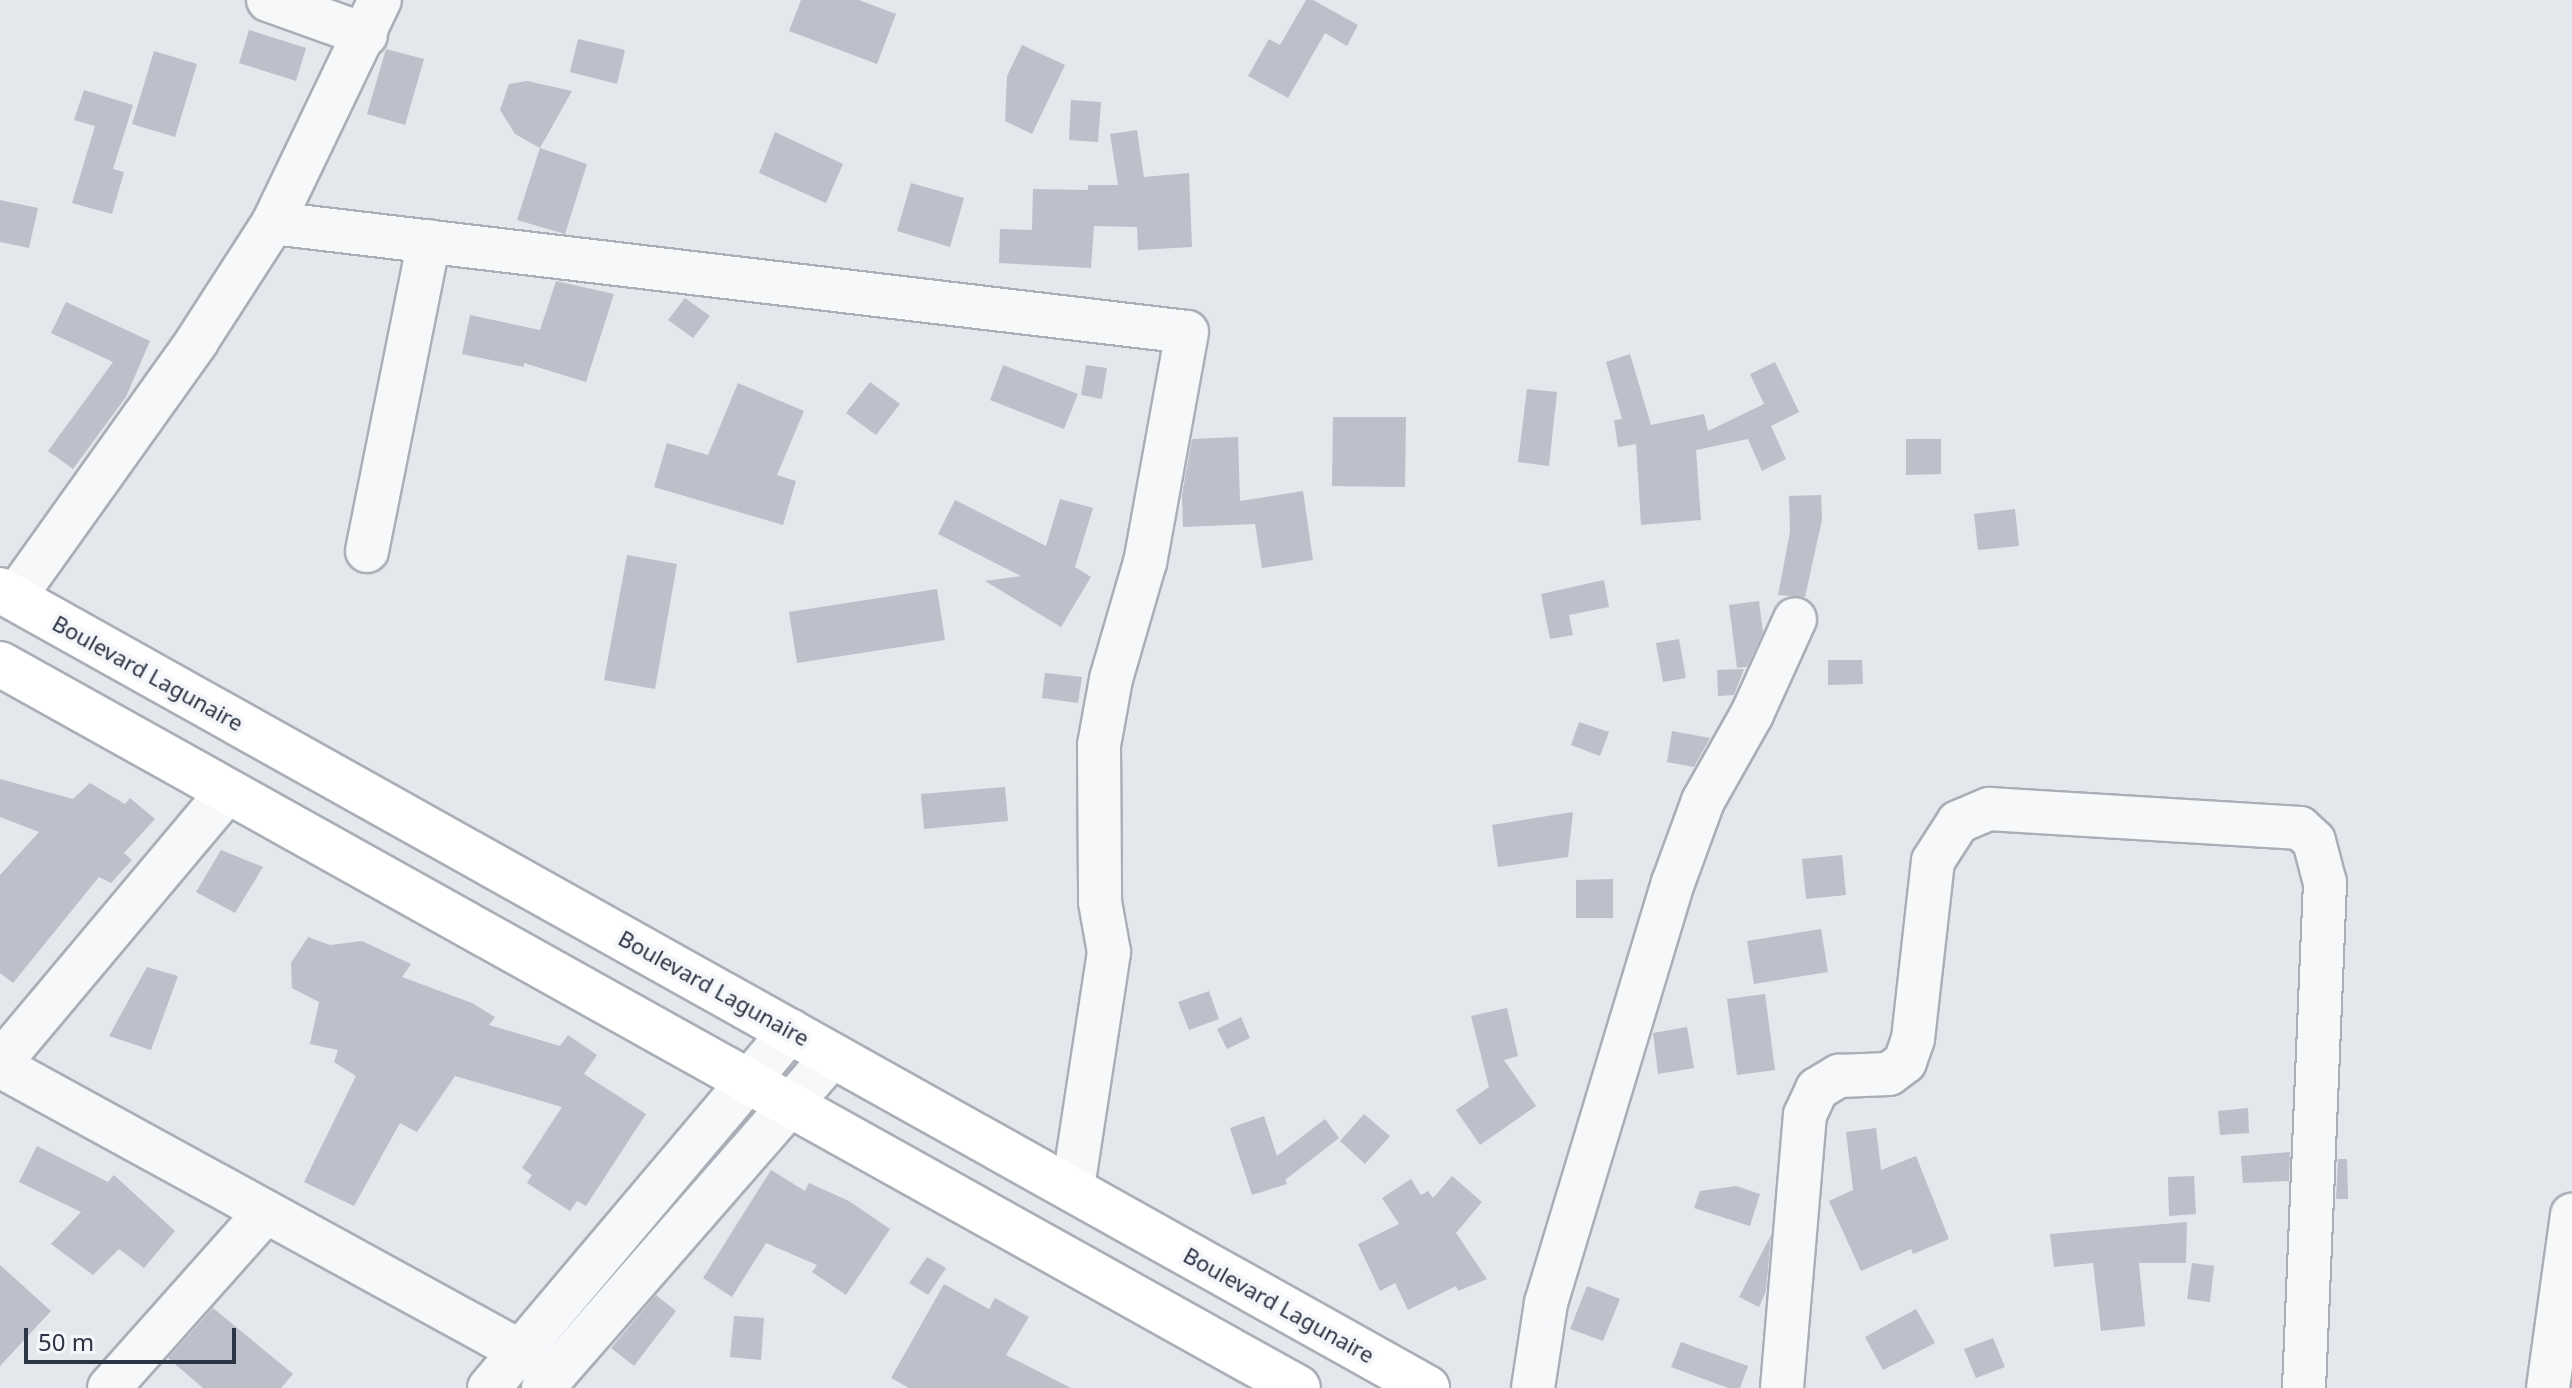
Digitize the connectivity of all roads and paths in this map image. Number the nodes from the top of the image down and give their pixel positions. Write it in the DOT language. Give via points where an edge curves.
graph roads {
  1 [pos="268,0"];
  2 [pos="373,17"];
  3 [pos="273,223"];
  4 [pos="429,241"];
  5 [pos="367,551"];
  6 [pos="7,594"];
  7 [pos="1795,619"];
  8 [pos="0,664"];
  9 [pos="228,791"];
  10 [pos="791,1031"];
  11 [pos="834,1055"];
  12 [pos="0,1064"];
  13 [pos="748,1082"];
  14 [pos="789,1104"];
  15 [pos="1073,1188"];
  16 [pos="265,1213"];
  17 [pos="2572,1215"];
  18 [pos="520,1351"];
  19 [pos="559,1384"];
  20 [pos="109,1388"];
  21 [pos="489,1388"];
  22 [pos="1298,1388"];
  23 [pos="1427,1388"];
  24 [pos="1533,1388"];
  25 [pos="1782,1388"];
  26 [pos="2304,1388"];
  27 [pos="2548,1388"];
  1 -- 2 [label="street"];
  2 -- 3 [label="street"];
  3 -- 4 [label="street"];
  3 -- 6 [label="street" via="197,341"];
  4 -- 5 [label="street"];
  4 -- 15 [label="street" via="1187,332 1145,562 1111,679 1099,745 1100,902 1109,952"];
  6 -- 10 [label="main road, Boulevard Lagunaire"];
  7 -- 24 [label="street" via="1752,714 1703,801 1673,883 1546,1303"];
  8 -- 9 [label="main road"];
  9 -- 12 [label="street"];
  9 -- 13 [label="main road"];
  10 -- 11 [label="main road, Boulevard Lagunaire"];
  10 -- 13 [label="street"];
  11 -- 14 [label="street"];
  11 -- 15 [label="main road, Boulevard Lagunaire"];
  12 -- 16 [label="street"];
  13 -- 14 [label="main road"];
  13 -- 18 [label="street"];
  14 -- 19 [label="street"];
  14 -- 22 [label="main road"];
  15 -- 23 [label="main road, Boulevard Lagunaire"];
  16 -- 18 [label="street"];
  16 -- 20 [label="street"];
  17 -- 27 [label="street"];
  18 -- 21 [label="street"];
  25 -- 26 [label="street" via="1805,1115 1817,1089 1839,1076 1889,1074 1905,1062 1913,1039 1933,861 1958,822 1989,809 2300,828 2314,841 2325,883"];
}
